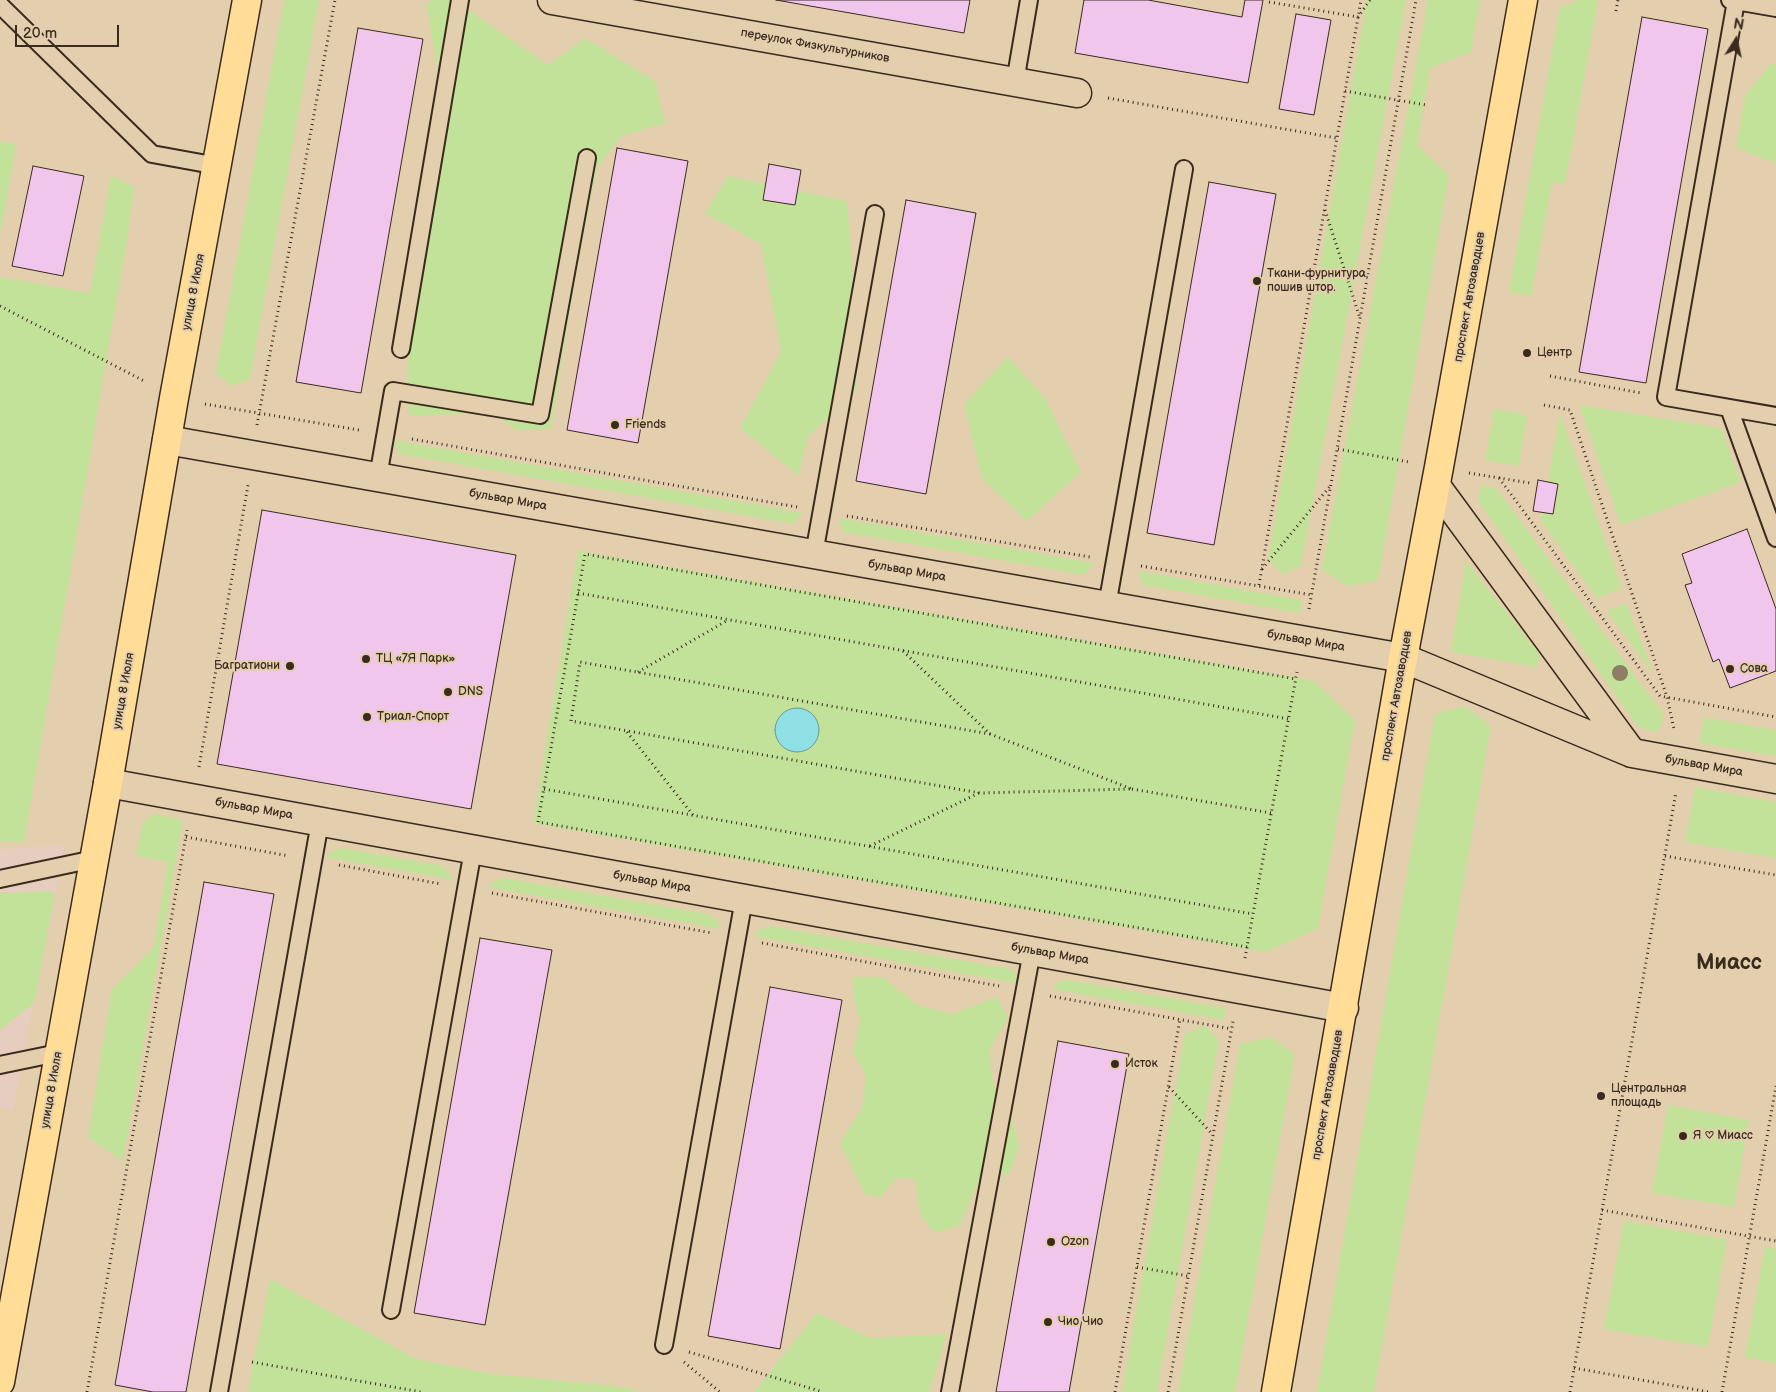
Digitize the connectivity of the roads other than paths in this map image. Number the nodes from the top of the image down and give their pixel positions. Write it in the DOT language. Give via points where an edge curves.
graph roads {
  1 [pos="247,0"];
  2 [pos="460,0"];
  3 [pos="552,0"];
  4 [pos="1029,0"];
  5 [pos="1523,0"];
  6 [pos="1733,1"];
  7 [pos="0,5"];
  8 [pos="633,7"];
  9 [pos="1776,8"];
  10 [pos="1015,82"];
  11 [pos="1077,93"];
  12 [pos="587,158"];
  13 [pos="218,166"];
  14 [pos="1184,169"];
  15 [pos="875,214"];
  16 [pos="400,349"];
  17 [pos="1728,408"];
  18 [pos="1776,416"];
  19 [pos="167,440"];
  20 [pos="1438,476"];
  21 [pos="378,477"];
  22 [pos="1776,538"];
  23 [pos="814,554"];
  24 [pos="1107,606"];
  25 [pos="1403,658"];
  26 [pos="1632,753"];
  27 [pos="1776,778"];
  28 [pos="108,783"];
  29 [pos="320,822"];
  30 [pos="473,850"];
  31 [pos="94,859"];
  32 [pos="0,879"];
  33 [pos="744,898"];
  34 [pos="1032,951"];
  35 [pos="1344,1008"];
  36 [pos="58,1053"];
  37 [pos="0,1065"];
  38 [pos="391,1310"];
  39 [pos="664,1345"];
  40 [pos="0,1382"];
  41 [pos="219,1392"];
  42 [pos="950,1392"];
  43 [pos="1276,1392"];
  1 -- 13 [label="main road, улица 8 Июля"];
  2 -- 16 [label="lane"];
  3 -- 8 [label="street, переулок Физкультурников"];
  4 -- 10 [label="lane"];
  5 -- 20 [label="main road, проспект Автозаводцев"];
  6 -- 9 [label="lane"];
  6 -- 17 [label="lane" via="1666,397"];
  7 -- 13 [label="lane" via="152,154"];
  8 -- 10 [label="street, переулок Физкультурников"];
  10 -- 11 [label="street, переулок Физкультурников"];
  12 -- 21 [label="lane" via="540,416 393,391"];
  13 -- 19 [label="main road, улица 8 Июля"];
  14 -- 24 [label="lane"];
  15 -- 23 [label="lane"];
  17 -- 18 [label="lane"];
  17 -- 22 [label="lane"];
  19 -- 21 [label="street, бульвар Мира"];
  19 -- 28 [label="main road, улица 8 Июля"];
  20 -- 25 [label="main road, проспект Автозаводцев"];
  20 -- 26 [label="street"];
  21 -- 23 [label="street, бульвар Мира"];
  23 -- 24 [label="street, бульвар Мира"];
  24 -- 25 [label="street, бульвар Мира"];
  25 -- 26 [label="street, бульвар Мира"];
  25 -- 35 [label="main road, проспект Автозаводцев"];
  26 -- 27 [label="street, бульвар Мира"];
  28 -- 29 [label="street, бульвар Мира"];
  28 -- 31 [label="main road, улица 8 Июля"];
  29 -- 30 [label="street, бульвар Мира"];
  29 -- 41 [label="lane"];
  30 -- 33 [label="street, бульвар Мира"];
  30 -- 38 [label="lane"];
  31 -- 32 [label="lane"];
  31 -- 36 [label="main road, улица 8 Июля"];
  33 -- 34 [label="street, бульвар Мира"];
  33 -- 39 [label="lane"];
  34 -- 35 [label="street, бульвар Мира"];
  34 -- 42 [label="lane"];
  35 -- 43 [label="main road, проспект Автозаводцев"];
  36 -- 37 [label="lane"];
  36 -- 40 [label="main road, улица 8 Июля"];
}
